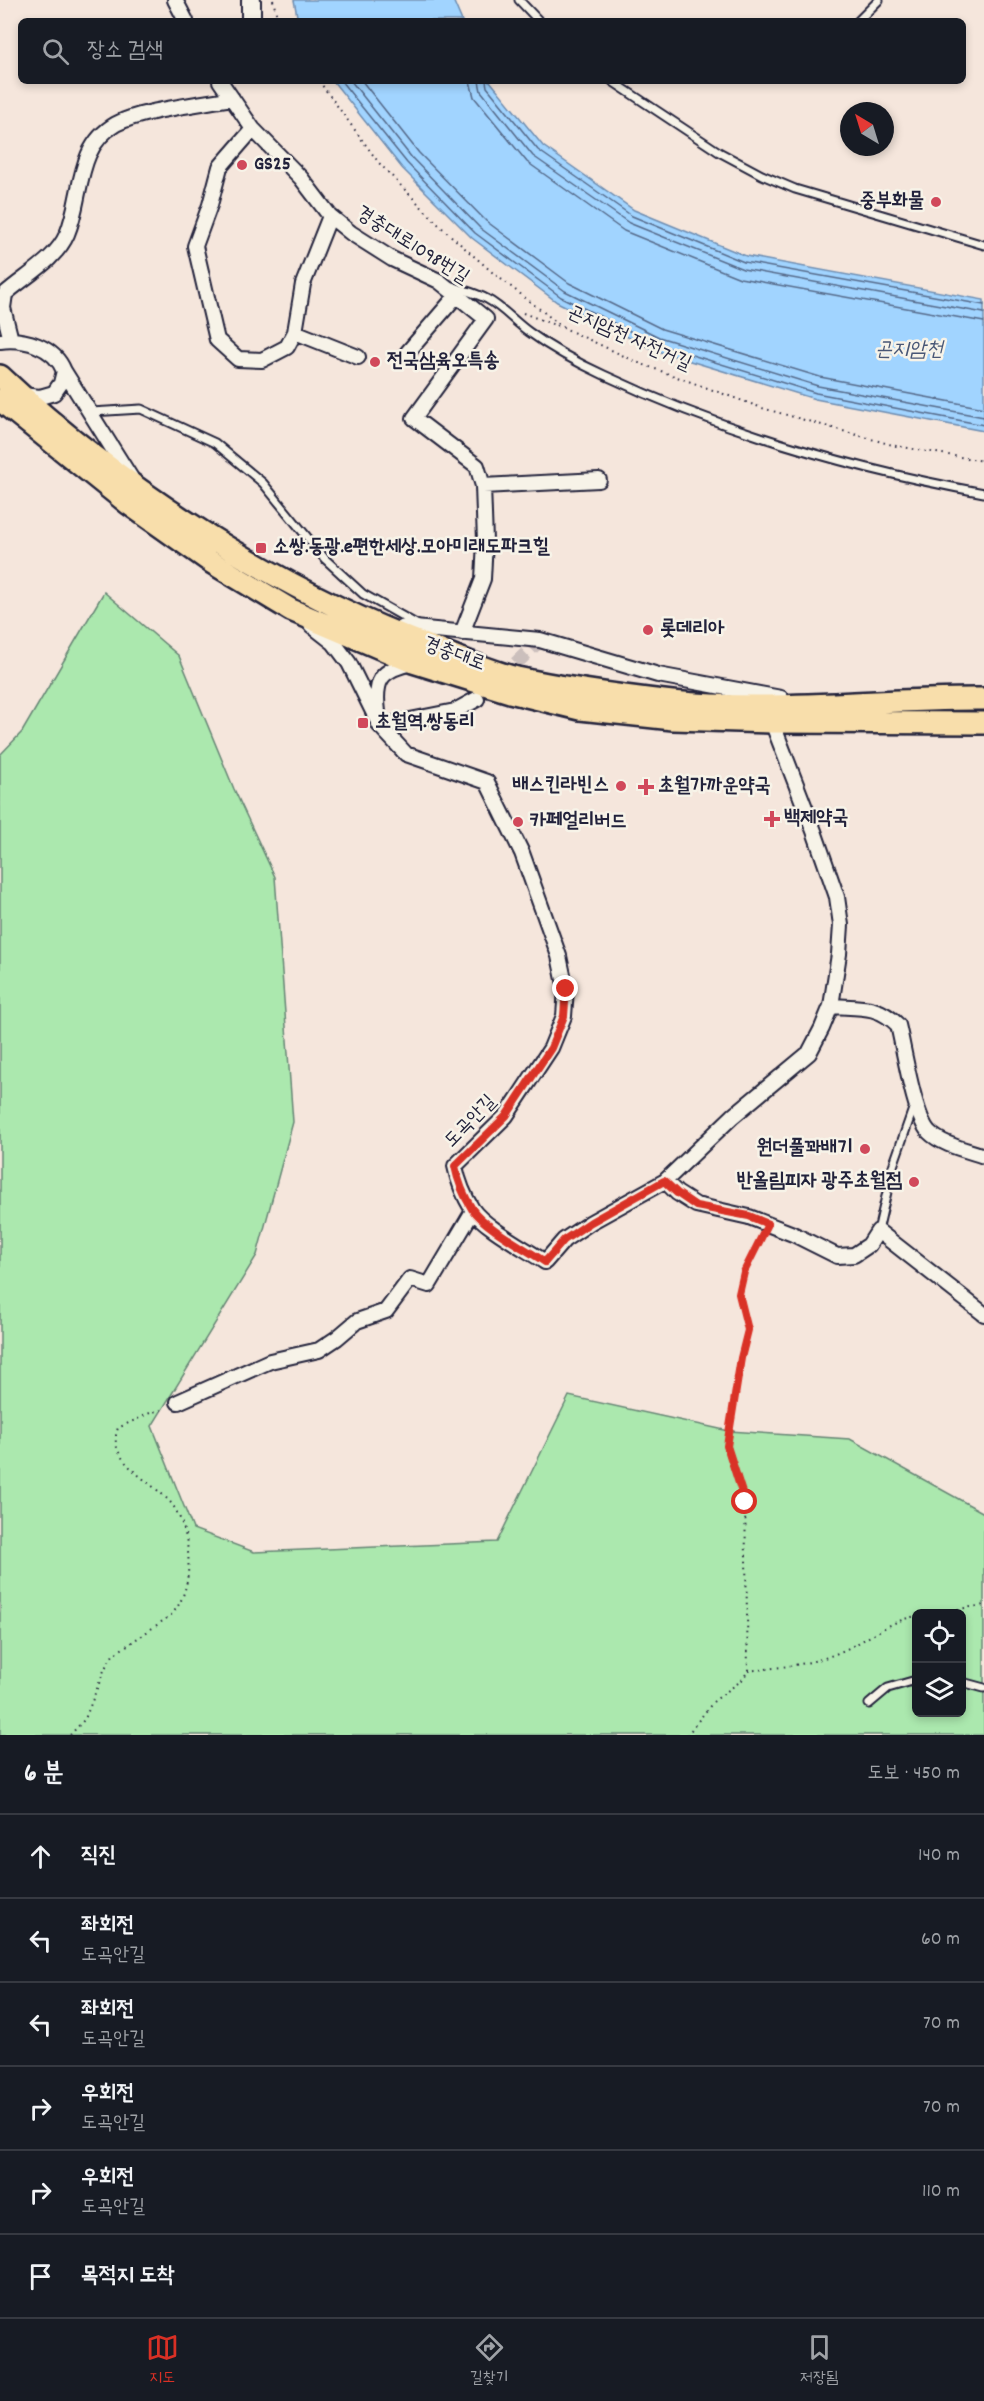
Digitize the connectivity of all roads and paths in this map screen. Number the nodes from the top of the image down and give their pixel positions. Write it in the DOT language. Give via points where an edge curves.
graph roads {
  1 [pos="175,0"];
  2 [pos="250,0"];
  3 [pos="273,0"];
  4 [pos="519,0"];
  5 [pos="879,0"];
  6 [pos="184,18"];
  7 [pos="251,18"];
  8 [pos="277,18"];
  9 [pos="535,18"];
  10 [pos="861,18"];
  11 [pos="222,84"];
  12 [pos="321,84"];
  13 [pos="616,84"];
  14 [pos="232,98"];
  15 [pos="253,129"];
  16 [pos="330,216"];
  17 [pos="984,245"];
  18 [pos="439,281"];
  19 [pos="457,295"];
  20 [pos="1,307"];
  21 [pos="520,311"];
  22 [pos="564,328"];
  23 [pos="296,332"];
  24 [pos="5,340"];
  25 [pos="407,353"];
  26 [pos="358,357"];
  27 [pos="63,371"];
  28 [pos="0,376"];
  29 [pos="9,404"];
  30 [pos="91,412"];
  31 [pos="984,461"];
  32 [pos="599,480"];
  33 [pos="483,486"];
  34 [pos="140,489"];
  35 [pos="984,493"];
  36 [pos="291,610"];
  37 [pos="425,629"];
  38 [pos="388,631"];
  39 [pos="462,633"];
  40 [pos="413,662"];
  41 [pos="477,699"];
  42 [pos="984,699"];
  43 [pos="833,703"];
  44 [pos="772,722"];
  45 [pos="984,723"];
  46 [pos="380,726"];
  47 [pos="831,1006"];
  48 [pos="916,1101"];
  49 [pos="984,1156"];
  50 [pos="664,1181"];
  51 [pos="473,1211"];
  52 [pos="768,1224"];
  53 [pos="878,1231"];
  54 [pos="984,1314"];
  55 [pos="178,1402"];
  56 [pos="984,1605"];
  57 [pos="959,1609"];
  58 [pos="912,1617"];
  59 [pos="748,1671"];
  60 [pos="912,1681"];
  61 [pos="966,1683"];
  62 [pos="984,1688"];
  63 [pos="869,1704"];
  64 [pos="70,1735"];
  65 [pos="687,1735"];
  1 -- 6 [label="street"];
  2 -- 7 [label="street"];
  3 -- 8 [label="path"];
  4 -- 9 [label="lane"];
  5 -- 10 [label="lane"];
  11 -- 14 [label="street, 경충대로1098번길"];
  12 -- 22 [label="path, 곤지암천 자전거길" via="379,162 441,227"];
  13 -- 17 [label="lane" via="719,152 762,175 795,189"];
  14 -- 15 [label="street, 경충대로1098번길"];
  14 -- 20 [label="street" via="115,124 89,153 67,235 33,272 5,294"];
  15 -- 16 [label="street, 경충대로1098번길" via="301,178"];
  15 -- 23 [label="street" via="220,167 195,246 217,340 238,359 262,360 287,346"];
  16 -- 18 [label="street, 경충대로1098번길" via="392,259"];
  16 -- 23 [label="street" via="303,284"];
  18 -- 19 [label="street, 경충대로1098번길"];
  18 -- 35 [label="lane" via="487,299 561,353 695,415 853,465"];
  19 -- 25 [label="street"];
  19 -- 33 [label="street, 경충대로1098번길" via="486,319 414,418 477,466"];
  20 -- 24 [label="street"];
  21 -- 22 [label="path"];
  22 -- 31 [label="path, 곤지암천 자전거길" via="639,363 762,408 896,446"];
  23 -- 26 [label="street"];
  24 -- 27 [label="street" via="48,350"];
  27 -- 29 [label="street" via="54,393"];
  27 -- 30 [label="street"];
  28 -- 29 [label="main road, 경충대로"];
  29 -- 34 [label="main road, 경충대로"];
  29 -- 36 [label="main road, 경충대로" via="129,504 211,562"];
  30 -- 34 [label="street"];
  30 -- 37 [label="lane" via="141,409 215,443 263,483 325,559 363,594"];
  32 -- 33 [label="street"];
  33 -- 39 [label="street, 경충대로1098번길" via="483,579"];
  34 -- 38 [label="main road, 경충대로" via="269,572"];
  36 -- 40 [label="main road, 경충대로"];
  36 -- 46 [label="street, 도곡안길" via="334,643 349,663"];
  37 -- 38 [label="street" via="405,627"];
  37 -- 39 [label="street"];
  38 -- 43 [label="main road, 경충대로" via="515,677 577,688 673,702 764,707"];
  39 -- 43 [label="street" via="540,640 658,675 766,696"];
  40 -- 44 [label="main road, 경충대로" via="580,709 673,719"];
  40 -- 46 [label="street" via="393,667 380,680 376,695"];
  41 -- 46 [label="street" via="455,711"];
  42 -- 43 [label="main road, 경충대로"];
  44 -- 45 [label="main road, 경충대로"];
  44 -- 47 [label="street" via="837,897 841,925"];
  46 -- 51 [label="street, 도곡안길" via="406,754 487,782 522,853 559,956 566,989 564,1016 551,1048 506,1116 455,1166"];
  47 -- 48 [label="street" via="876,1009 898,1025"];
  47 -- 50 [label="street" via="809,1053 733,1116"];
  48 -- 49 [label="street" via="929,1132"];
  48 -- 53 [label="lane" via="893,1166"];
  50 -- 51 [label="street, 도곡안길" via="564,1240 545,1262"];
  50 -- 52 [label="street" via="696,1206 749,1216"];
  51 -- 55 [label="street" via="429,1285 410,1280 386,1311 357,1321 319,1350 270,1361"];
  52 -- 53 [label="street" via="837,1256 854,1255 869,1245"];
  52 -- 59 [label="path" via="744,1272 739,1294 748,1330 727,1446 745,1502"];
  53 -- 54 [label="street"];
  55 -- 64 [label="path" via="118,1428 115,1435 129,1466 167,1498 178,1517 189,1564 184,1595 170,1616 112,1655 85,1719"];
  56 -- 57 [label="path"];
  58 -- 59 [label="path" via="813,1662"];
  59 -- 65 [label="path" via="714,1701"];
  60 -- 63 [label="lane" via="888,1688"];
  61 -- 62 [label="lane"];
}
